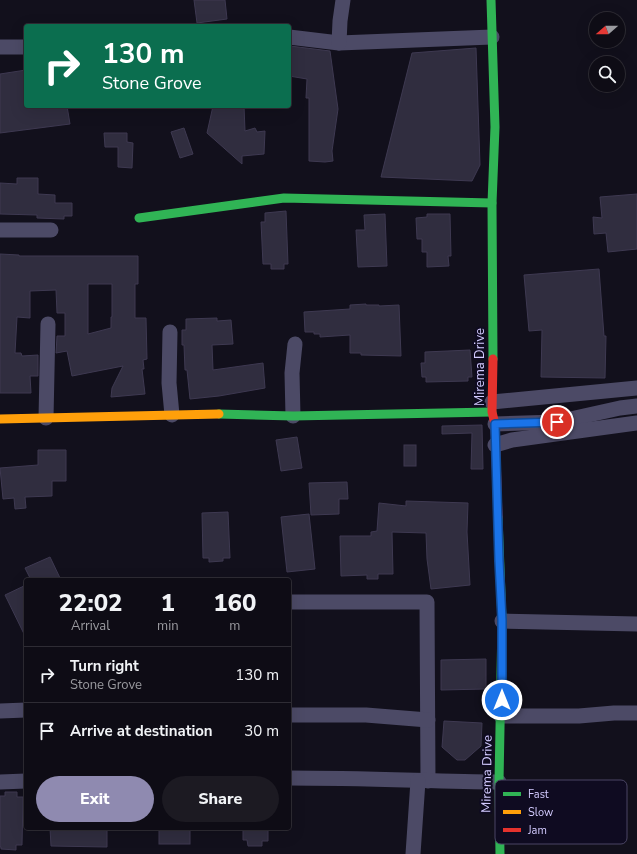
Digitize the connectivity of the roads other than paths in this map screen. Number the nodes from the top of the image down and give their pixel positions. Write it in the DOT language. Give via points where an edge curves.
graph roads {
  1 [pos="344,0"];
  2 [pos="491,0"];
  3 [pos="291,37"];
  4 [pos="492,37"];
  5 [pos="339,42"];
  6 [pos="0,47"];
  7 [pos="24,47"];
  8 [pos="492,203"];
  9 [pos="139,218"];
  10 [pos="0,230"];
  11 [pos="51,230"];
  12 [pos="48,324"];
  13 [pos="170,332"];
  14 [pos="295,344"];
  15 [pos="637,388"];
  16 [pos="637,406"];
  17 [pos="493,413"];
  18 [pos="172,415"];
  19 [pos="293,416"];
  20 [pos="46,418"];
  21 [pos="0,419"];
  22 [pos="637,424"];
  23 [pos="495,445"];
  24 [pos="291,602"];
  25 [pos="502,620"];
  26 [pos="637,624"];
  27 [pos="24,710"];
  28 [pos="0,711"];
  29 [pos="637,713"];
  30 [pos="291,715"];
  31 [pos="501,716"];
  32 [pos="428,720"];
  33 [pos="291,778"];
  34 [pos="499,780"];
  35 [pos="24,781"];
  36 [pos="423,781"];
  37 [pos="0,782"];
  38 [pos="495,782"];
  39 [pos="500,844"];
  40 [pos="413,854"];
  41 [pos="500,854"];
  1 -- 5 [label="street"];
  2 -- 4 [label="street, Mirema Drive"];
  3 -- 5 [label="street"];
  4 -- 5 [label="street"];
  4 -- 8 [label="street, Mirema Drive" via="495,175"];
  6 -- 7 [label="street"];
  8 -- 9 [label="street" via="284,198"];
  8 -- 17 [label="street, Mirema Drive"];
  10 -- 11 [label="street"];
  12 -- 20 [label="street"];
  13 -- 18 [label="street" via="169,383"];
  14 -- 19 [label="street" via="292,373"];
  15 -- 17 [label="street"];
  16 -- 17 [label="street" via="557,422"];
  17 -- 19 [label="street"];
  17 -- 23 [label="street, Mirema Drive"];
  18 -- 19 [label="street"];
  18 -- 20 [label="street"];
  20 -- 21 [label="street"];
  22 -- 23 [label="street" via="512,440"];
  23 -- 25 [label="street, Mirema Drive"];
  24 -- 32 [label="street" via="427,602"];
  25 -- 26 [label="street"];
  25 -- 31 [label="street, Mirema Drive"];
  27 -- 28 [label="street"];
  29 -- 31 [label="street"];
  30 -- 32 [label="street" via="366,715"];
  31 -- 34 [label="street, Mirema Drive"];
  32 -- 36 [label="street"];
  33 -- 36 [label="street"];
  35 -- 37 [label="street"];
  36 -- 38 [label="street"];
  36 -- 40 [label="street"];
  39 -- 41 [label="street, Mirema Drive"];
}
